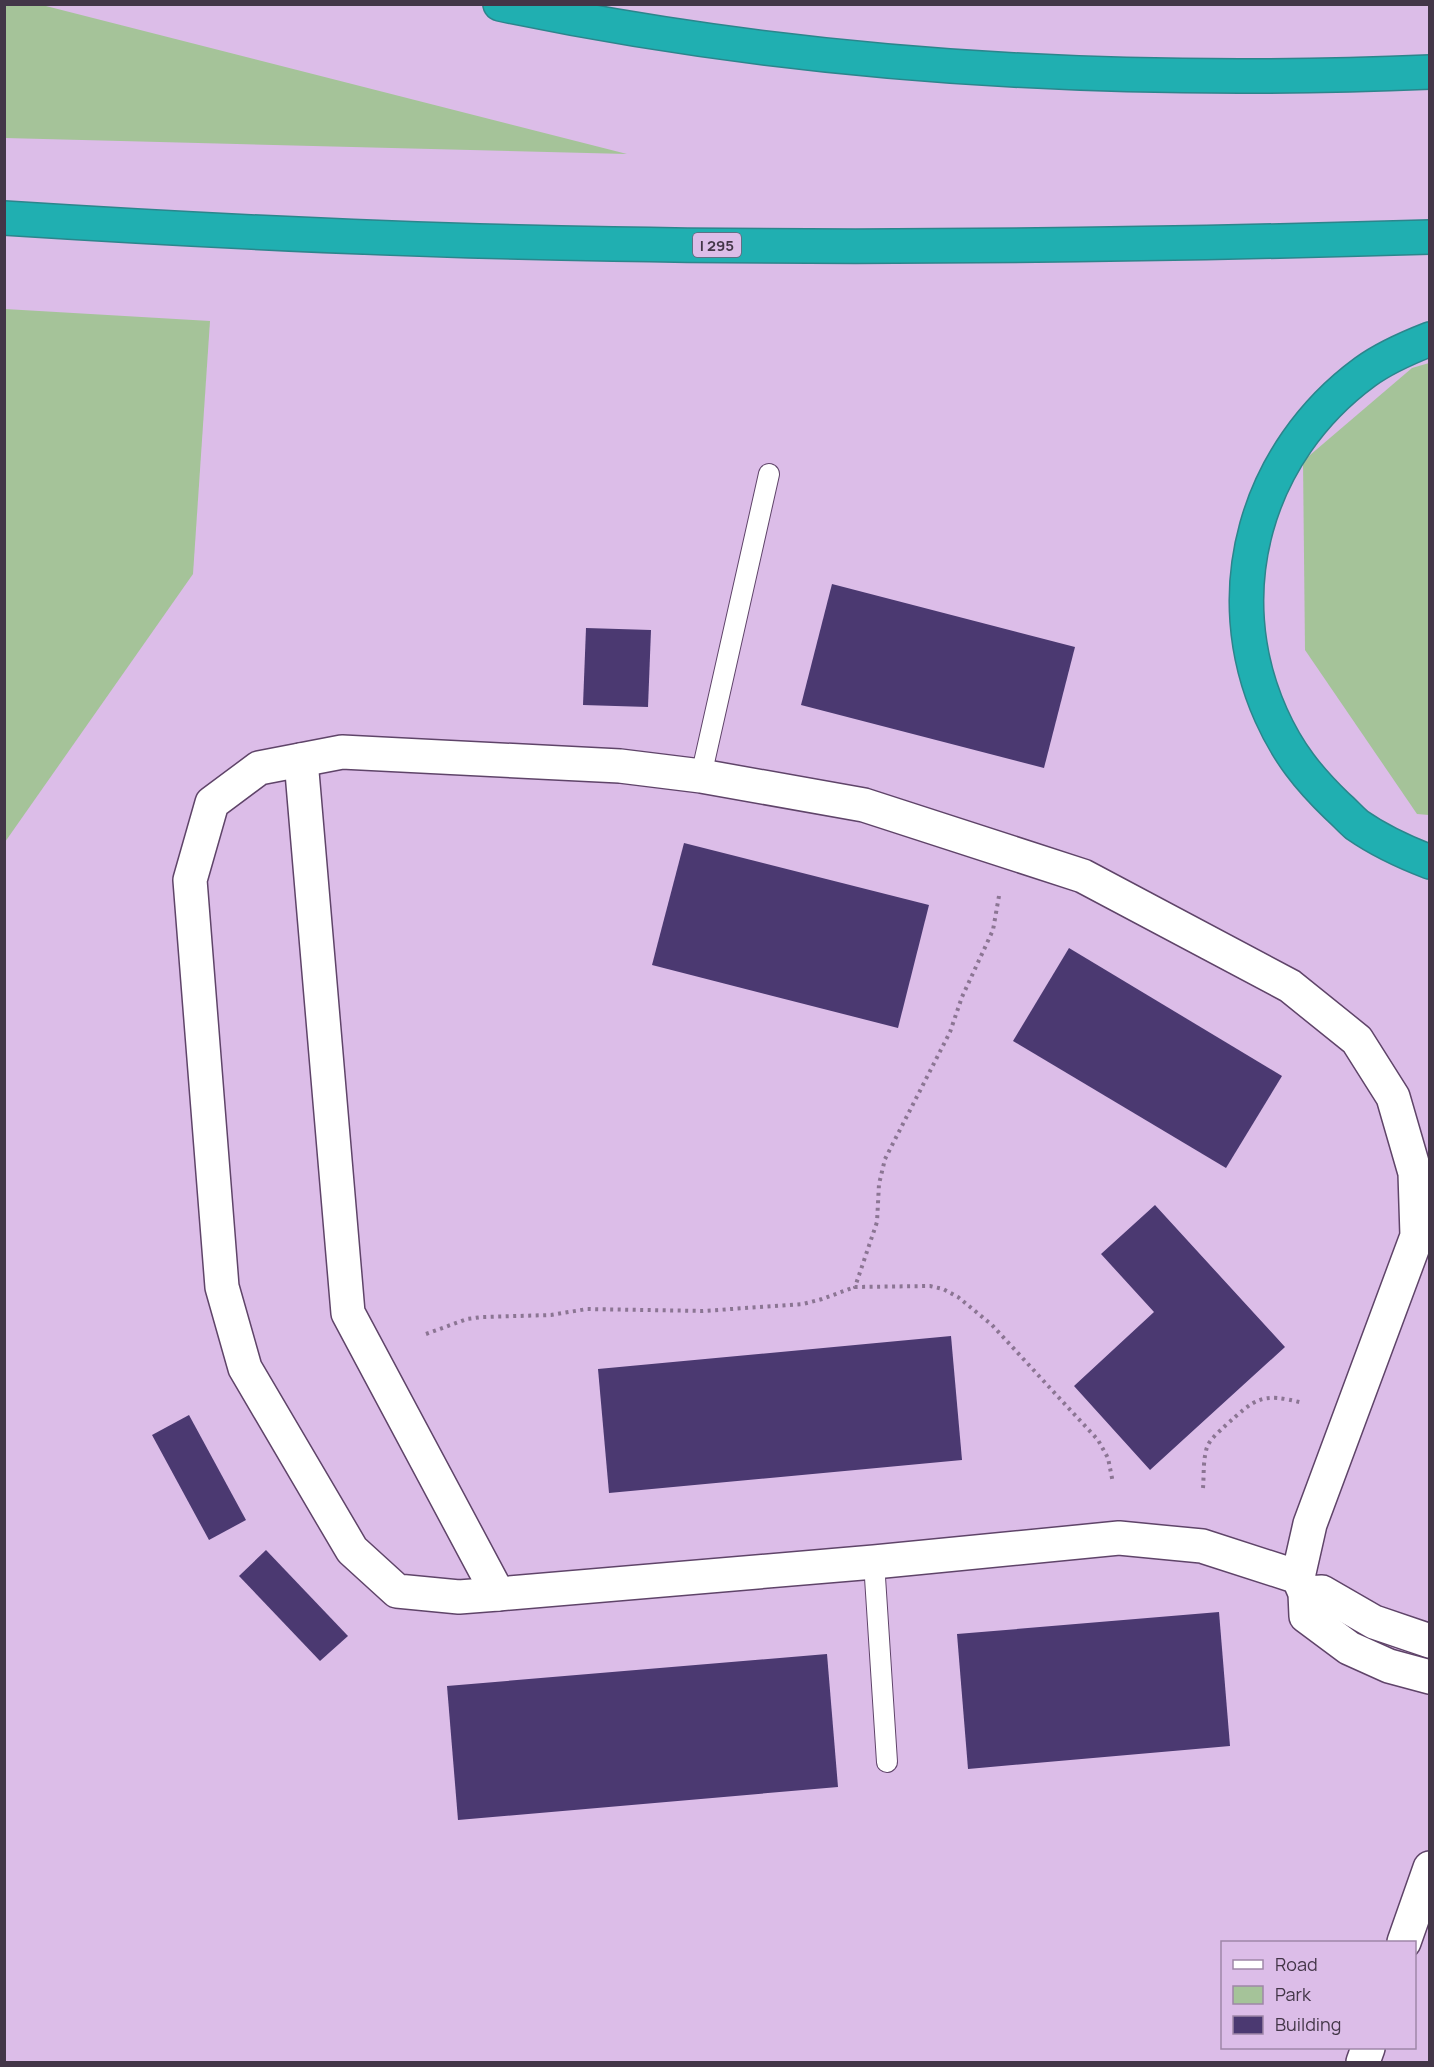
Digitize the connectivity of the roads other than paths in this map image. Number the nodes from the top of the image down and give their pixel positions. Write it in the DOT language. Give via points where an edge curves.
graph roads {
  1 [pos="500,4"];
  2 [pos="1430,72"];
  3 [pos="4,218"];
  4 [pos="1430,237"];
  5 [pos="1430,339"];
  6 [pos="769,474"];
  7 [pos="301,760"];
  8 [pos="700,776"];
  9 [pos="1430,862"];
  10 [pos="874,1562"];
  11 [pos="1301,1585"];
  12 [pos="498,1594"];
  13 [pos="1430,1641"];
  14 [pos="1430,1677"];
  15 [pos="887,1762"];
  16 [pos="1430,1868"];
  17 [pos="1404,1941"];
  1 -- 2 [label="highway" via="659,33 779,49 1008,70 1261,77"];
  3 -- 4 [label="highway, I 295" via="379,238 612,244 1054,245"];
  5 -- 9 [label="highway" via="1366,372 1329,403 1297,440 1270,486 1254,532 1246,585 1248,638 1260,690 1282,739 1311,781 1356,824 1396,849"];
  6 -- 8 [label="lane"];
  7 -- 8 [label="street" via="342,752 620,766"];
  7 -- 12 [label="street" via="348,1313"];
  7 -- 12 [label="street" via="259,768 212,803 190,880 222,1287 244,1368 352,1550 398,1591 459,1597"];
  8 -- 11 [label="street" via="864,805 1083,876 1290,986 1357,1040 1393,1097 1415,1173 1417,1236 1310,1524"];
  10 -- 11 [label="street" via="1119,1538 1202,1545"];
  10 -- 12 [label="street"];
  10 -- 15 [label="lane"];
  11 -- 13 [label="street" via="1322,1592 1374,1622"];
  11 -- 14 [label="street" via="1306,1616 1350,1648 1389,1666"];
  16 -- 17 [label="street"];
}
